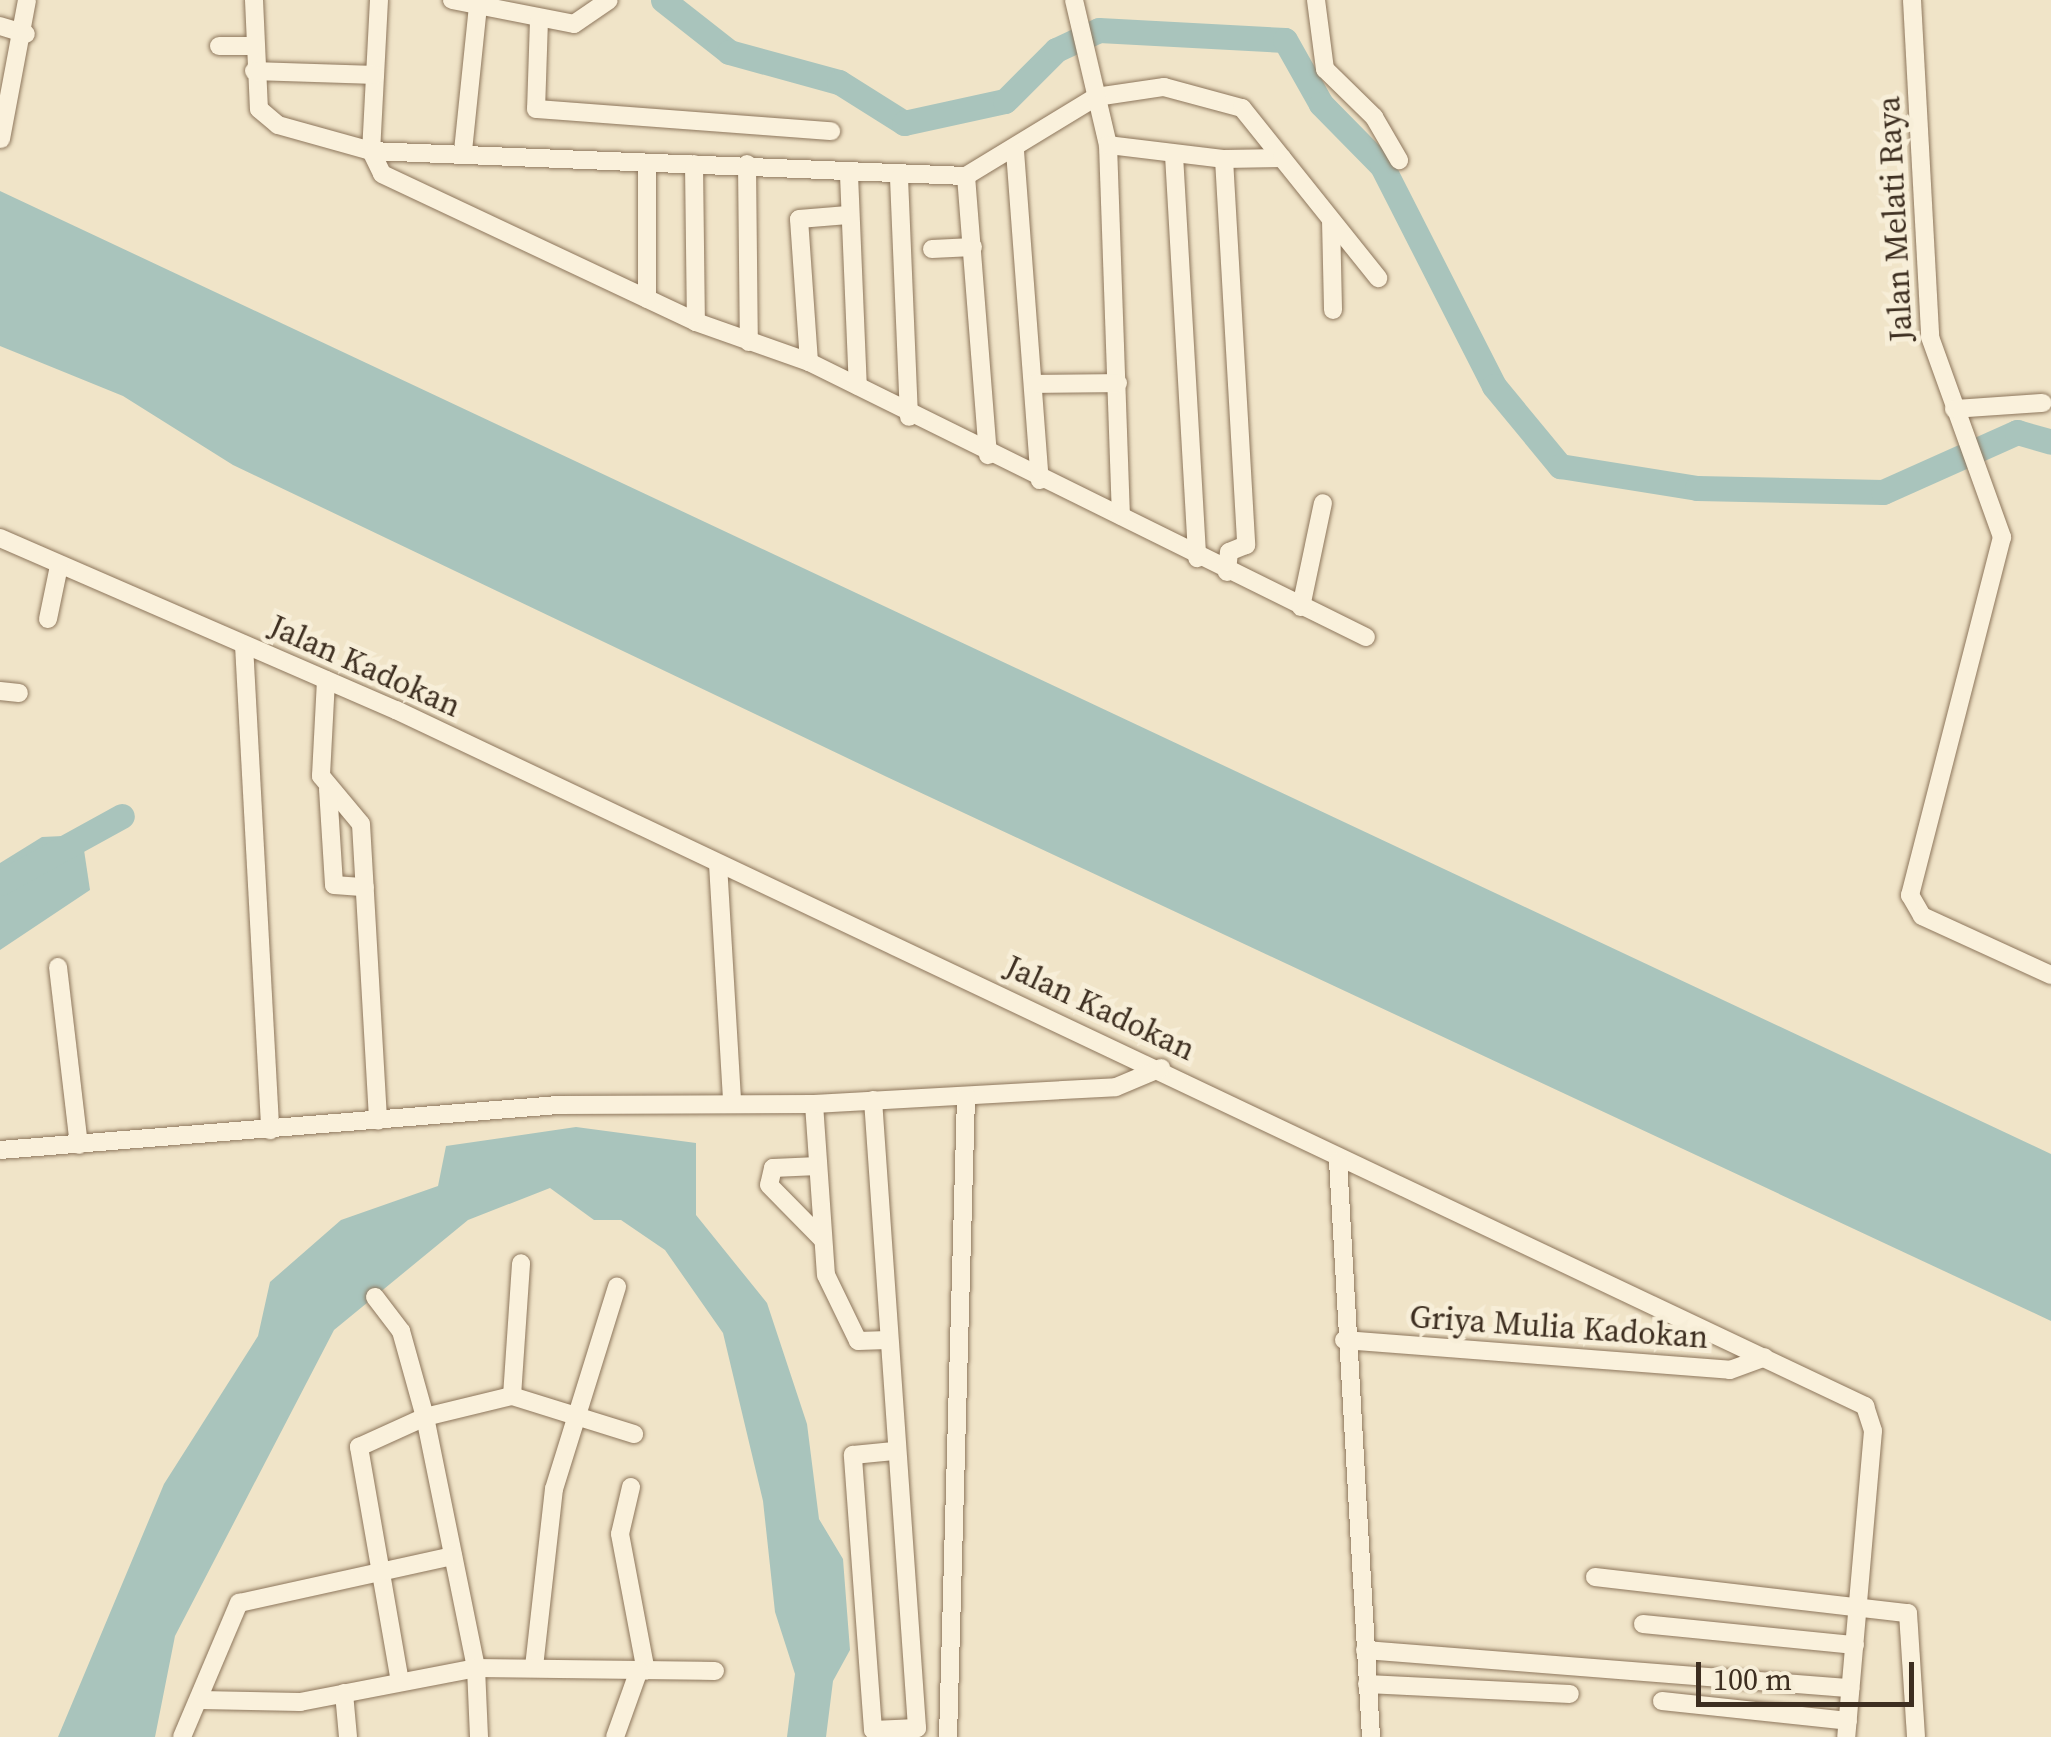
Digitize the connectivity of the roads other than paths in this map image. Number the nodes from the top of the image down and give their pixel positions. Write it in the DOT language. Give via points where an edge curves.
graph roads {
  1 [pos="27,0"];
  2 [pos="254,0"];
  3 [pos="379,0"];
  4 [pos="453,0"];
  5 [pos="1074,0"];
  6 [pos="1316,0"];
  7 [pos="1912,0"];
  8 [pos="478,5"];
  9 [pos="604,6"];
  10 [pos="539,20"];
  11 [pos="0,26"];
  12 [pos="26,34"];
  13 [pos="219,46"];
  14 [pos="254,46"];
  15 [pos="254,71"];
  16 [pos="375,75"];
  17 [pos="1096,98"];
  18 [pos="830,131"];
  19 [pos="1,138"];
  20 [pos="1108,145"];
  21 [pos="1015,150"];
  22 [pos="372,151"];
  23 [pos="463,151"];
  24 [pos="1174,155"];
  25 [pos="1224,158"];
  26 [pos="1282,158"];
  27 [pos="1399,160"];
  28 [pos="648,162"];
  29 [pos="694,164"];
  30 [pos="748,164"];
  31 [pos="849,174"];
  32 [pos="966,176"];
  33 [pos="899,178"];
  34 [pos="848,215"];
  35 [pos="1331,220"];
  36 [pos="973,246"];
  37 [pos="932,249"];
  38 [pos="1378,278"];
  39 [pos="648,299"];
  40 [pos="1333,310"];
  41 [pos="696,322"];
  42 [pos="749,342"];
  43 [pos="809,362"];
  44 [pos="1118,383"];
  45 [pos="1036,384"];
  46 [pos="858,386"];
  47 [pos="2043,404"];
  48 [pos="1954,409"];
  49 [pos="909,417"];
  50 [pos="988,455"];
  51 [pos="1040,480"];
  52 [pos="1322,503"];
  53 [pos="1121,516"];
  54 [pos="0,538"];
  55 [pos="1196,558"];
  56 [pos="59,566"];
  57 [pos="1227,572"];
  58 [pos="1301,607"];
  59 [pos="48,619"];
  60 [pos="1366,636"];
  61 [pos="244,645"];
  62 [pos="326,680"];
  63 [pos="328,789"];
  64 [pos="718,864"];
  65 [pos="365,887"];
  66 [pos="58,967"];
  67 [pos="2051,975"];
  68 [pos="1161,1068"];
  69 [pos="966,1096"];
  70 [pos="873,1100"];
  71 [pos="732,1101"];
  72 [pos="814,1104"];
  73 [pos="378,1122"];
  74 [pos="270,1130"];
  75 [pos="79,1145"];
  76 [pos="0,1150"];
  77 [pos="1338,1161"];
  78 [pos="818,1166"];
  79 [pos="822,1239"];
  80 [pos="521,1263"];
  81 [pos="617,1287"];
  82 [pos="375,1297"];
  83 [pos="888,1340"];
  84 [pos="1344,1340"];
  85 [pos="1764,1357"];
  86 [pos="512,1396"];
  87 [pos="574,1416"];
  88 [pos="426,1418"];
  89 [pos="634,1434"];
  90 [pos="894,1451"];
  91 [pos="631,1486"];
  92 [pos="452,1556"];
  93 [pos="385,1572"];
  94 [pos="1595,1577"];
  95 [pos="1859,1606"];
  96 [pos="1644,1624"];
  97 [pos="1855,1645"];
  98 [pos="1365,1650"];
  99 [pos="534,1667"];
  100 [pos="476,1668"];
  101 [pos="643,1670"];
  102 [pos="715,1671"];
  103 [pos="400,1682"];
  104 [pos="1368,1684"];
  105 [pos="1851,1688"];
  106 [pos="344,1693"];
  107 [pos="1570,1694"];
  108 [pos="202,1700"];
  109 [pos="1662,1701"];
  110 [pos="1847,1729"];
  111 [pos="182,1737"];
  112 [pos="348,1737"];
  113 [pos="479,1737"];
  114 [pos="615,1737"];
  115 [pos="948,1737"];
  116 [pos="1371,1737"];
  117 [pos="1916,1737"];
  1 -- 12 [label="street"];
  2 -- 14 [label="street"];
  3 -- 16 [label="street"];
  4 -- 8 [label="street"];
  5 -- 17 [label="street"];
  6 -- 27 [label="street" via="1324,69 1374,117"];
  7 -- 48 [label="street, Jalan Melati Raya" via="1922,269 1934,360"];
  8 -- 10 [label="street"];
  8 -- 23 [label="street"];
  9 -- 10 [label="street" via="574,24"];
  10 -- 18 [label="street" via="536,108"];
  11 -- 12 [label="street"];
  12 -- 19 [label="street"];
  13 -- 14 [label="street"];
  14 -- 15 [label="street"];
  15 -- 16 [label="street"];
  15 -- 22 [label="street" via="254,98 267,117"];
  16 -- 22 [label="street"];
  17 -- 20 [label="street"];
  17 -- 21 [label="street"];
  17 -- 26 [label="street" via="1192,90 1259,120"];
  20 -- 24 [label="street"];
  20 -- 44 [label="street"];
  21 -- 32 [label="street"];
  21 -- 45 [label="street"];
  22 -- 23 [label="street"];
  22 -- 39 [label="street" via="382,174 454,214"];
  23 -- 28 [label="street"];
  24 -- 25 [label="street"];
  24 -- 55 [label="street"];
  25 -- 26 [label="street"];
  25 -- 57 [label="street" via="1246,545 1228,554"];
  26 -- 35 [label="street"];
  28 -- 29 [label="street"];
  28 -- 39 [label="street"];
  29 -- 30 [label="street"];
  29 -- 41 [label="street"];
  30 -- 31 [label="street"];
  30 -- 42 [label="street"];
  31 -- 33 [label="street"];
  31 -- 34 [label="street"];
  32 -- 33 [label="street"];
  32 -- 36 [label="street"];
  33 -- 49 [label="street"];
  34 -- 43 [label="street" via="799,218"];
  34 -- 46 [label="street"];
  35 -- 38 [label="street"];
  35 -- 40 [label="street"];
  36 -- 37 [label="street"];
  36 -- 50 [label="street"];
  39 -- 41 [label="street"];
  41 -- 42 [label="street"];
  42 -- 43 [label="street"];
  43 -- 46 [label="street"];
  44 -- 45 [label="street"];
  44 -- 53 [label="street"];
  45 -- 51 [label="street"];
  46 -- 49 [label="street"];
  47 -- 48 [label="street"];
  48 -- 67 [label="street, Jalan Melati Raya" via="1995,502 1998,558 1910,895 1922,916"];
  49 -- 50 [label="street"];
  50 -- 51 [label="street"];
  51 -- 53 [label="street"];
  52 -- 58 [label="street"];
  53 -- 55 [label="street"];
  54 -- 56 [label="street, Jalan Kadokan"];
  55 -- 57 [label="street"];
  56 -- 59 [label="street"];
  56 -- 61 [label="street, Jalan Kadokan"];
  57 -- 58 [label="street"];
  58 -- 60 [label="street"];
  61 -- 62 [label="street, Jalan Kadokan"];
  61 -- 74 [label="street"];
  62 -- 63 [label="street" via="319,765"];
  62 -- 64 [label="street, Jalan Kadokan"];
  63 -- 65 [label="street" via="358,814"];
  63 -- 65 [label="street" via="334,884"];
  64 -- 68 [label="street, Jalan Kadokan"];
  64 -- 71 [label="street"];
  65 -- 73 [label="street"];
  66 -- 75 [label="street"];
  68 -- 69 [label="street" via="1116,1086"];
  68 -- 77 [label="street, Jalan Kadokan"];
  69 -- 70 [label="street"];
  69 -- 115 [label="street"];
  70 -- 72 [label="street"];
  70 -- 83 [label="street"];
  71 -- 72 [label="street"];
  71 -- 73 [label="street"];
  72 -- 78 [label="street"];
  73 -- 74 [label="street"];
  74 -- 75 [label="street"];
  75 -- 76 [label="street"];
  77 -- 84 [label="street"];
  77 -- 85 [label="street, Jalan Kadokan"];
  78 -- 79 [label="street"];
  78 -- 79 [label="street" via="773,1168 769,1185"];
  79 -- 83 [label="street" via="826,1275 856,1338"];
  80 -- 86 [label="street"];
  81 -- 87 [label="street"];
  82 -- 88 [label="street" via="401,1330"];
  83 -- 90 [label="street"];
  84 -- 85 [label="street, Griya Mulia Kadokan" via="1730,1370"];
  84 -- 98 [label="street"];
  85 -- 95 [label="street, Jalan Kadokan" via="1848,1395 1870,1416"];
  86 -- 87 [label="street"];
  86 -- 88 [label="street"];
  87 -- 89 [label="street"];
  87 -- 99 [label="street" via="554,1489"];
  88 -- 92 [label="street"];
  88 -- 93 [label="street" via="359,1447"];
  90 -- 90 [label="street" via="917,1728 873,1730 853,1454"];
  91 -- 101 [label="street" via="620,1534"];
  92 -- 93 [label="street"];
  92 -- 100 [label="street"];
  93 -- 103 [label="street"];
  93 -- 108 [label="street" via="239,1603"];
  94 -- 95 [label="street"];
  95 -- 97 [label="street, Jalan Kadokan"];
  95 -- 117 [label="street" via="1908,1613"];
  96 -- 97 [label="street"];
  97 -- 105 [label="street, Jalan Kadokan"];
  98 -- 104 [label="street"];
  98 -- 105 [label="street"];
  99 -- 100 [label="street"];
  99 -- 101 [label="street"];
  100 -- 103 [label="street"];
  100 -- 113 [label="street"];
  101 -- 102 [label="street"];
  101 -- 114 [label="street"];
  103 -- 106 [label="street"];
  104 -- 107 [label="street"];
  104 -- 116 [label="street"];
  105 -- 110 [label="street, Jalan Kadokan"];
  106 -- 108 [label="street"];
  106 -- 112 [label="street"];
  108 -- 111 [label="street"];
  109 -- 110 [label="street"];
}
